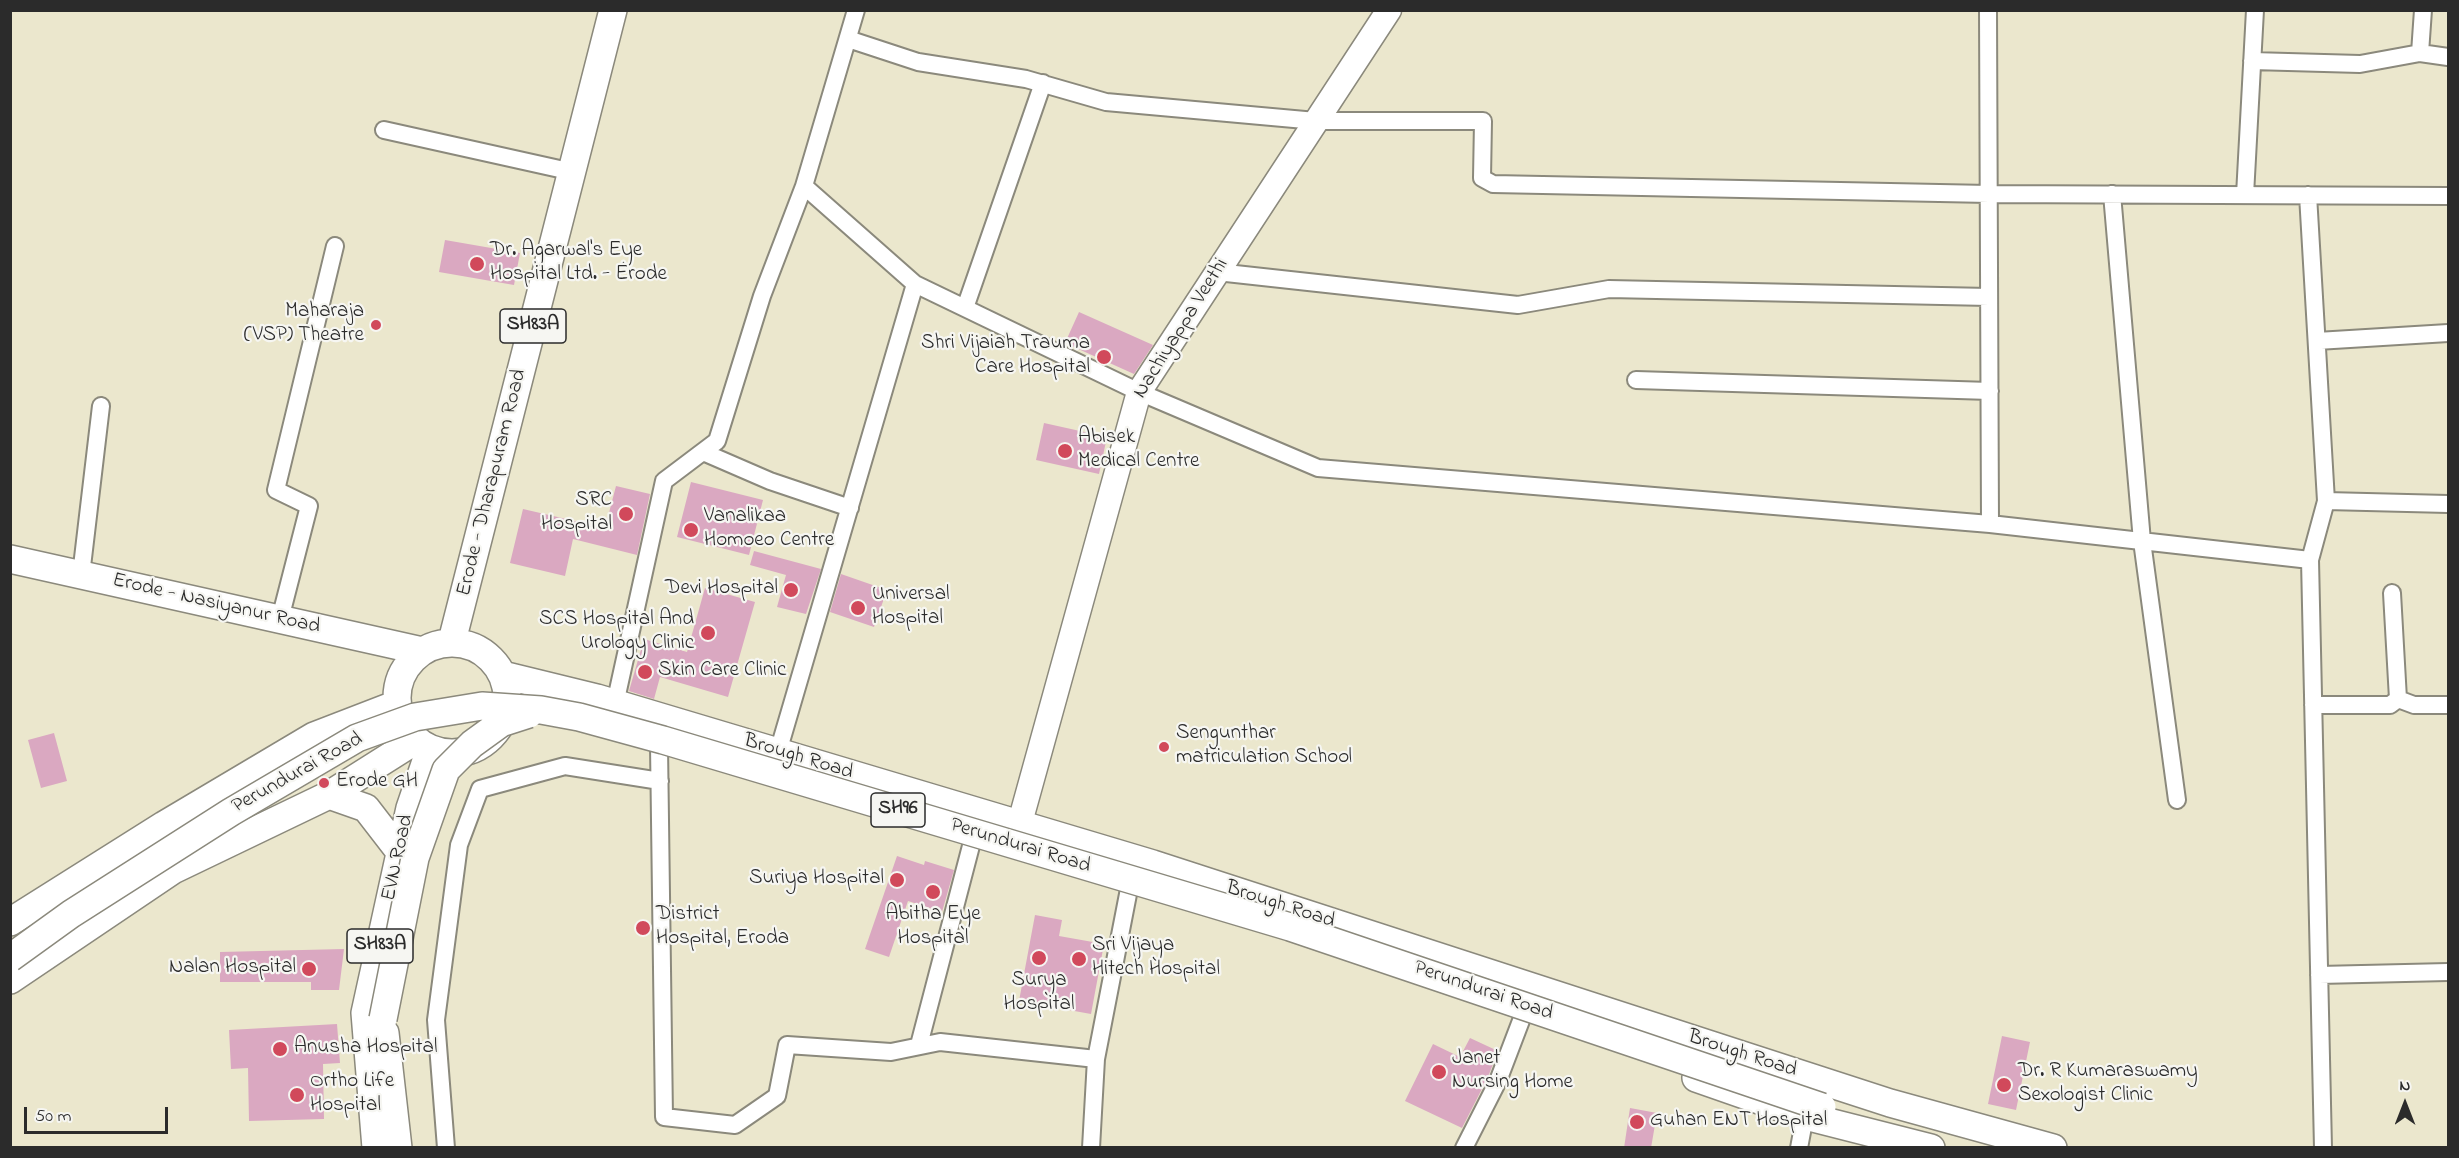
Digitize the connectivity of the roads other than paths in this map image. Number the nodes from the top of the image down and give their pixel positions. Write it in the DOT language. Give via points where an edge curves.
graph roads {
  1 [pos="613,10"];
  2 [pos="856,10"];
  3 [pos="1389,10"];
  4 [pos="1988,10"];
  5 [pos="2254,10"];
  6 [pos="2423,10"];
  7 [pos="848,39"];
  8 [pos="2420,52"];
  9 [pos="2448,57"];
  10 [pos="2252,61"];
  11 [pos="1043,83"];
  12 [pos="1316,121"];
  13 [pos="384,129"];
  14 [pos="573,171"];
  15 [pos="804,186"];
  16 [pos="1989,194"];
  17 [pos="2112,194"];
  18 [pos="2245,195"];
  19 [pos="2308,195"];
  20 [pos="2448,196"];
  21 [pos="335,246"];
  22 [pos="1217,272"];
  23 [pos="915,284"];
  24 [pos="1989,297"];
  25 [pos="965,308"];
  26 [pos="2448,333"];
  27 [pos="2316,341"];
  28 [pos="1636,380"];
  29 [pos="1990,391"];
  30 [pos="1138,392"];
  31 [pos="101,406"];
  32 [pos="703,452"];
  33 [pos="2326,501"];
  34 [pos="2448,504"];
  35 [pos="850,508"];
  36 [pos="1990,524"];
  37 [pos="2142,541"];
  38 [pos="10,559"];
  39 [pos="2310,560"];
  40 [pos="81,575"];
  41 [pos="2392,593"];
  42 [pos="280,618"];
  43 [pos="452,641"];
  44 [pos="422,651"];
  45 [pos="503,675"];
  46 [pos="2398,699"];
  47 [pos="397,704"];
  48 [pos="615,704"];
  49 [pos="2313,705"];
  50 [pos="2448,705"];
  51 [pos="541,710"];
  52 [pos="504,720"];
  53 [pos="423,744"];
  54 [pos="659,746"];
  55 [pos="778,752"];
  56 [pos="660,781"];
  57 [pos="328,795"];
  58 [pos="2177,800"];
  59 [pos="1020,824"];
  60 [pos="972,842"];
  61 [pos="400,852"];
  62 [pos="1012,854"];
  63 [pos="1130,889"];
  64 [pos="10,922"];
  65 [pos="10,940"];
  66 [pos="10,958"];
  67 [pos="2448,972"];
  68 [pos="2319,975"];
  69 [pos="10,980"];
  70 [pos="1522,1018"];
  71 [pos="919,1046"];
  72 [pos="1096,1059"];
  73 [pos="1890,1103"];
  74 [pos="1817,1105"];
  75 [pos="376,1148"];
  76 [pos="398,1148"];
  77 [pos="446,1148"];
  78 [pos="1091,1148"];
  79 [pos="1464,1148"];
  80 [pos="1799,1148"];
  81 [pos="1931,1148"];
  82 [pos="2053,1148"];
  83 [pos="2323,1148"];
  1 -- 14 [label="main road, Erode - Dharapuram Road / SH83A"];
  2 -- 7 [label="street"];
  3 -- 12 [label="street, Nachiyappa Veethi"];
  4 -- 16 [label="street"];
  5 -- 10 [label="street"];
  6 -- 8 [label="street"];
  7 -- 11 [label="street" via="918,62"];
  7 -- 15 [label="street"];
  8 -- 9 [label="street"];
  8 -- 10 [label="street" via="2360,64"];
  10 -- 18 [label="street"];
  11 -- 12 [label="street" via="1106,102"];
  11 -- 25 [label="street"];
  12 -- 16 [label="street" via="1483,121 1482,178 1493,184"];
  12 -- 22 [label="street, Nachiyappa Veethi"];
  13 -- 14 [label="street"];
  14 -- 43 [label="main road, Erode - Dharapuram Road / SH83A"];
  15 -- 23 [label="street"];
  15 -- 32 [label="street" via="762,296 717,441"];
  16 -- 17 [label="street"];
  16 -- 24 [label="street"];
  17 -- 18 [label="street"];
  17 -- 37 [label="street"];
  18 -- 19 [label="street"];
  19 -- 20 [label="street"];
  19 -- 27 [label="street"];
  21 -- 42 [label="street" via="276,490 309,506"];
  22 -- 24 [label="street" via="1518,305 1609,289"];
  22 -- 30 [label="street, Nachiyappa Veethi"];
  23 -- 25 [label="street"];
  23 -- 35 [label="street"];
  24 -- 29 [label="street"];
  25 -- 30 [label="street"];
  26 -- 27 [label="street"];
  27 -- 33 [label="street"];
  28 -- 29 [label="street"];
  29 -- 36 [label="street"];
  30 -- 36 [label="street" via="1318,468"];
  30 -- 59 [label="street, Nachiyappa Veethi"];
  31 -- 40 [label="street"];
  32 -- 35 [label="street" via="770,481"];
  32 -- 48 [label="street" via="664,481"];
  33 -- 34 [label="street"];
  33 -- 39 [label="street"];
  35 -- 55 [label="street"];
  36 -- 37 [label="street"];
  37 -- 39 [label="street"];
  37 -- 58 [label="street"];
  38 -- 40 [label="main road, Erode - Nasiyanur Road"];
  39 -- 49 [label="street"];
  40 -- 42 [label="main road, Erode - Nasiyanur Road"];
  41 -- 46 [label="street"];
  42 -- 44 [label="main road, Erode - Nasiyanur Road"];
  43 -- 44 [label="main road"];
  43 -- 45 [label="main road" via="477,648 492,659"];
  44 -- 47 [label="main road" via="400,677"];
  45 -- 48 [label="main road, Brough Road / SH96"];
  45 -- 52 [label="main road" via="508,693"];
  46 -- 49 [label="street" via="2390,705"];
  46 -- 50 [label="street" via="2414,705"];
  47 -- 53 [label="main road" via="405,727"];
  47 -- 64 [label="main road" via="314,736"];
  48 -- 55 [label="main road, Brough Road / SH96"];
  49 -- 68 [label="street"];
  51 -- 66 [label="main road, Perundurai Road / SH96, bridge" via="482,706 415,717 357,738 231,812 71,914"];
  51 -- 74 [label="main road, Perundurai Road / SH96, bridge" via="663,740 1290,927"];
  51 -- 76 [label="main road, bridge" via="501,723 446,770 415,858 383,1019"];
  52 -- 53 [label="main road" via="485,743 468,751 449,753"];
  52 -- 54 [label="main road, Brough Road / SH96" via="602,729"];
  53 -- 57 [label="main road"];
  53 -- 61 [label="main road, EVN Road / SH83A"];
  54 -- 56 [label="street"];
  54 -- 60 [label="main road, Brough Road / SH96"];
  55 -- 59 [label="main road, Brough Road / SH96"];
  56 -- 71 [label="street" via="664,1117 735,1125 777,1096 787,1045 891,1052"];
  56 -- 77 [label="street" via="565,765 480,789 459,845 436,1020"];
  57 -- 61 [label="main road" via="366,807"];
  57 -- 69 [label="main road" via="173,870"];
  59 -- 62 [label="street, Nachiyappa Veethi"];
  59 -- 73 [label="main road, Brough Road / SH96"];
  60 -- 62 [label="main road, Brough Road / SH96"];
  60 -- 71 [label="street"];
  61 -- 75 [label="main road, EVN Road / SH83A" via="365,1013"];
  62 -- 63 [label="main road, Brough Road / SH96"];
  63 -- 70 [label="main road, Brough Road / SH96" via="1431,984"];
  63 -- 72 [label="street"];
  65 -- 74 [label="main road, Perundurai Road / SH96" via="63,902 297,757 383,717 410,706 462,698 562,698 1065,846 1609,1018"];
  67 -- 68 [label="street"];
  68 -- 83 [label="street"];
  70 -- 74 [label="main road, Brough Road / SH96"];
  70 -- 79 [label="street" via="1498,1081"];
  71 -- 72 [label="street" via="940,1042"];
  72 -- 78 [label="street"];
  73 -- 74 [label="main road, Perundurai Road / SH96"];
  73 -- 82 [label="main road, Brough Road / SH96"];
  74 -- 80 [label="street"];
  74 -- 81 [label="main road, Perundurai Road / SH96" via="1889,1137"];
}
